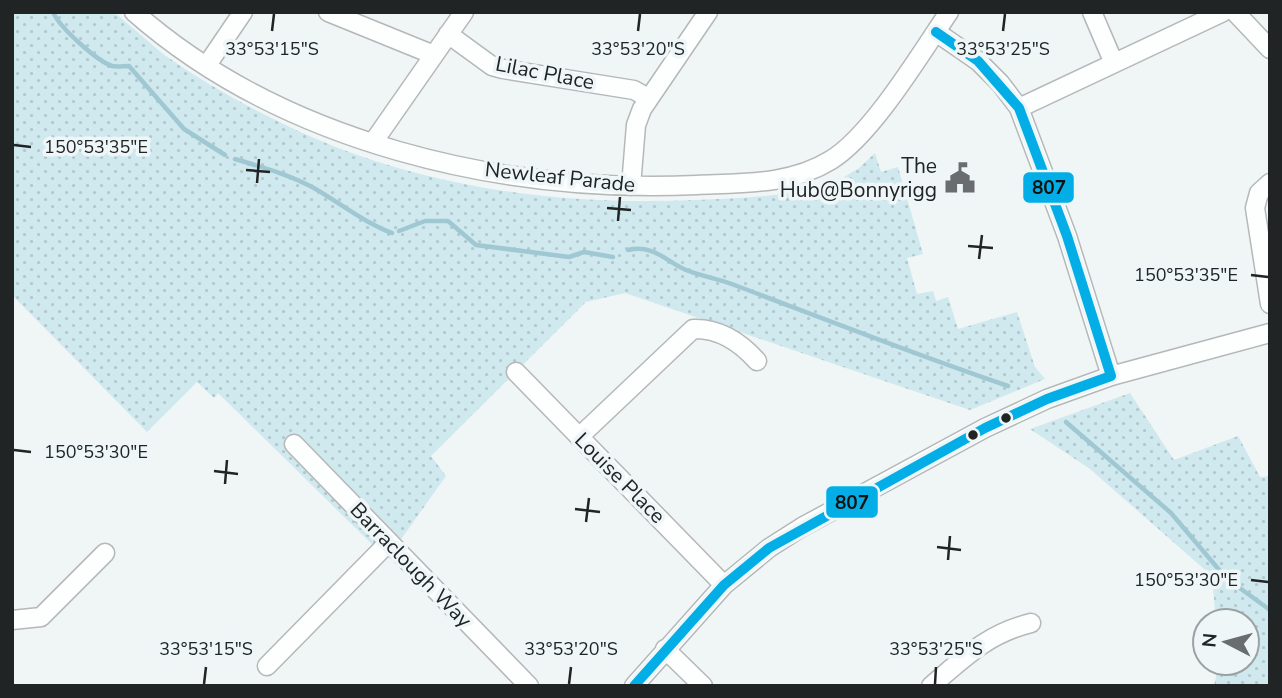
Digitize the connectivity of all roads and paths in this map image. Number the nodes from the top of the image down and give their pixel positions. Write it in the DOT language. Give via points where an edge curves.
graph roads {
  1 [pos="134,12"];
  2 [pos="243,12"];
  3 [pos="328,12"];
  4 [pos="464,12"];
  5 [pos="708,12"];
  6 [pos="949,12"];
  7 [pos="1092,12"];
  8 [pos="1223,12"];
  9 [pos="1235,12"];
  10 [pos="936,32"];
  11 [pos="449,34"];
  12 [pos="1270,49"];
  13 [pos="434,55"];
  14 [pos="1113,61"];
  15 [pos="207,65"];
  16 [pos="648,98"];
  17 [pos="1019,108"];
  18 [pos="373,141"];
  19 [pos="1270,183"];
  20 [pos="631,186"];
  21 [pos="1270,304"];
  22 [pos="1270,333"];
  23 [pos="757,361"];
  24 [pos="516,372"];
  25 [pos="1111,376"];
  26 [pos="579,437"];
  27 [pos="294,444"];
  28 [pos="389,542"];
  29 [pos="104,553"];
  30 [pos="724,585"];
  31 [pos="12,620"];
  32 [pos="1031,623"];
  33 [pos="665,649"];
  34 [pos="267,666"];
  35 [pos="523,684"];
  36 [pos="634,686"];
  37 [pos="703,686"];
  38 [pos="931,686"];
  1 -- 15 [label="street, Newleaf Parade"];
  2 -- 15 [label="street"];
  3 -- 13 [label="street"];
  4 -- 11 [label="street"];
  5 -- 16 [label="street"];
  6 -- 10 [label="street, Newleaf Parade"];
  7 -- 14 [label="street"];
  8 -- 14 [label="street"];
  9 -- 12 [label="street"];
  10 -- 17 [label="street" via="978,61"];
  10 -- 20 [label="street, Newleaf Parade" via="866,127 842,152 820,166 792,178"];
  11 -- 13 [label="street"];
  11 -- 16 [label="street, Lilac Place" via="492,66 634,90"];
  13 -- 18 [label="street"];
  14 -- 17 [label="street"];
  15 -- 18 [label="street, Newleaf Parade" via="276,105 337,132"];
  16 -- 20 [label="street" via="636,125"];
  17 -- 25 [label="street"];
  18 -- 20 [label="street, Newleaf Parade" via="406,155 492,172"];
  19 -- 21 [label="street" via="1259,193 1255,208"];
  22 -- 25 [label="street"];
  23 -- 26 [label="street" via="739,342 693,329"];
  24 -- 26 [label="street, Louise Place"];
  25 -- 30 [label="street" via="985,428 791,534"];
  26 -- 30 [label="street, Louise Place"];
  27 -- 28 [label="street, Barraclough Way"];
  28 -- 34 [label="street"];
  28 -- 35 [label="street, Barraclough Way"];
  29 -- 31 [label="street" via="41,617"];
  30 -- 33 [label="street"];
  32 -- 38 [label="street" via="1003,630"];
  33 -- 36 [label="street"];
  33 -- 37 [label="street"];
}
